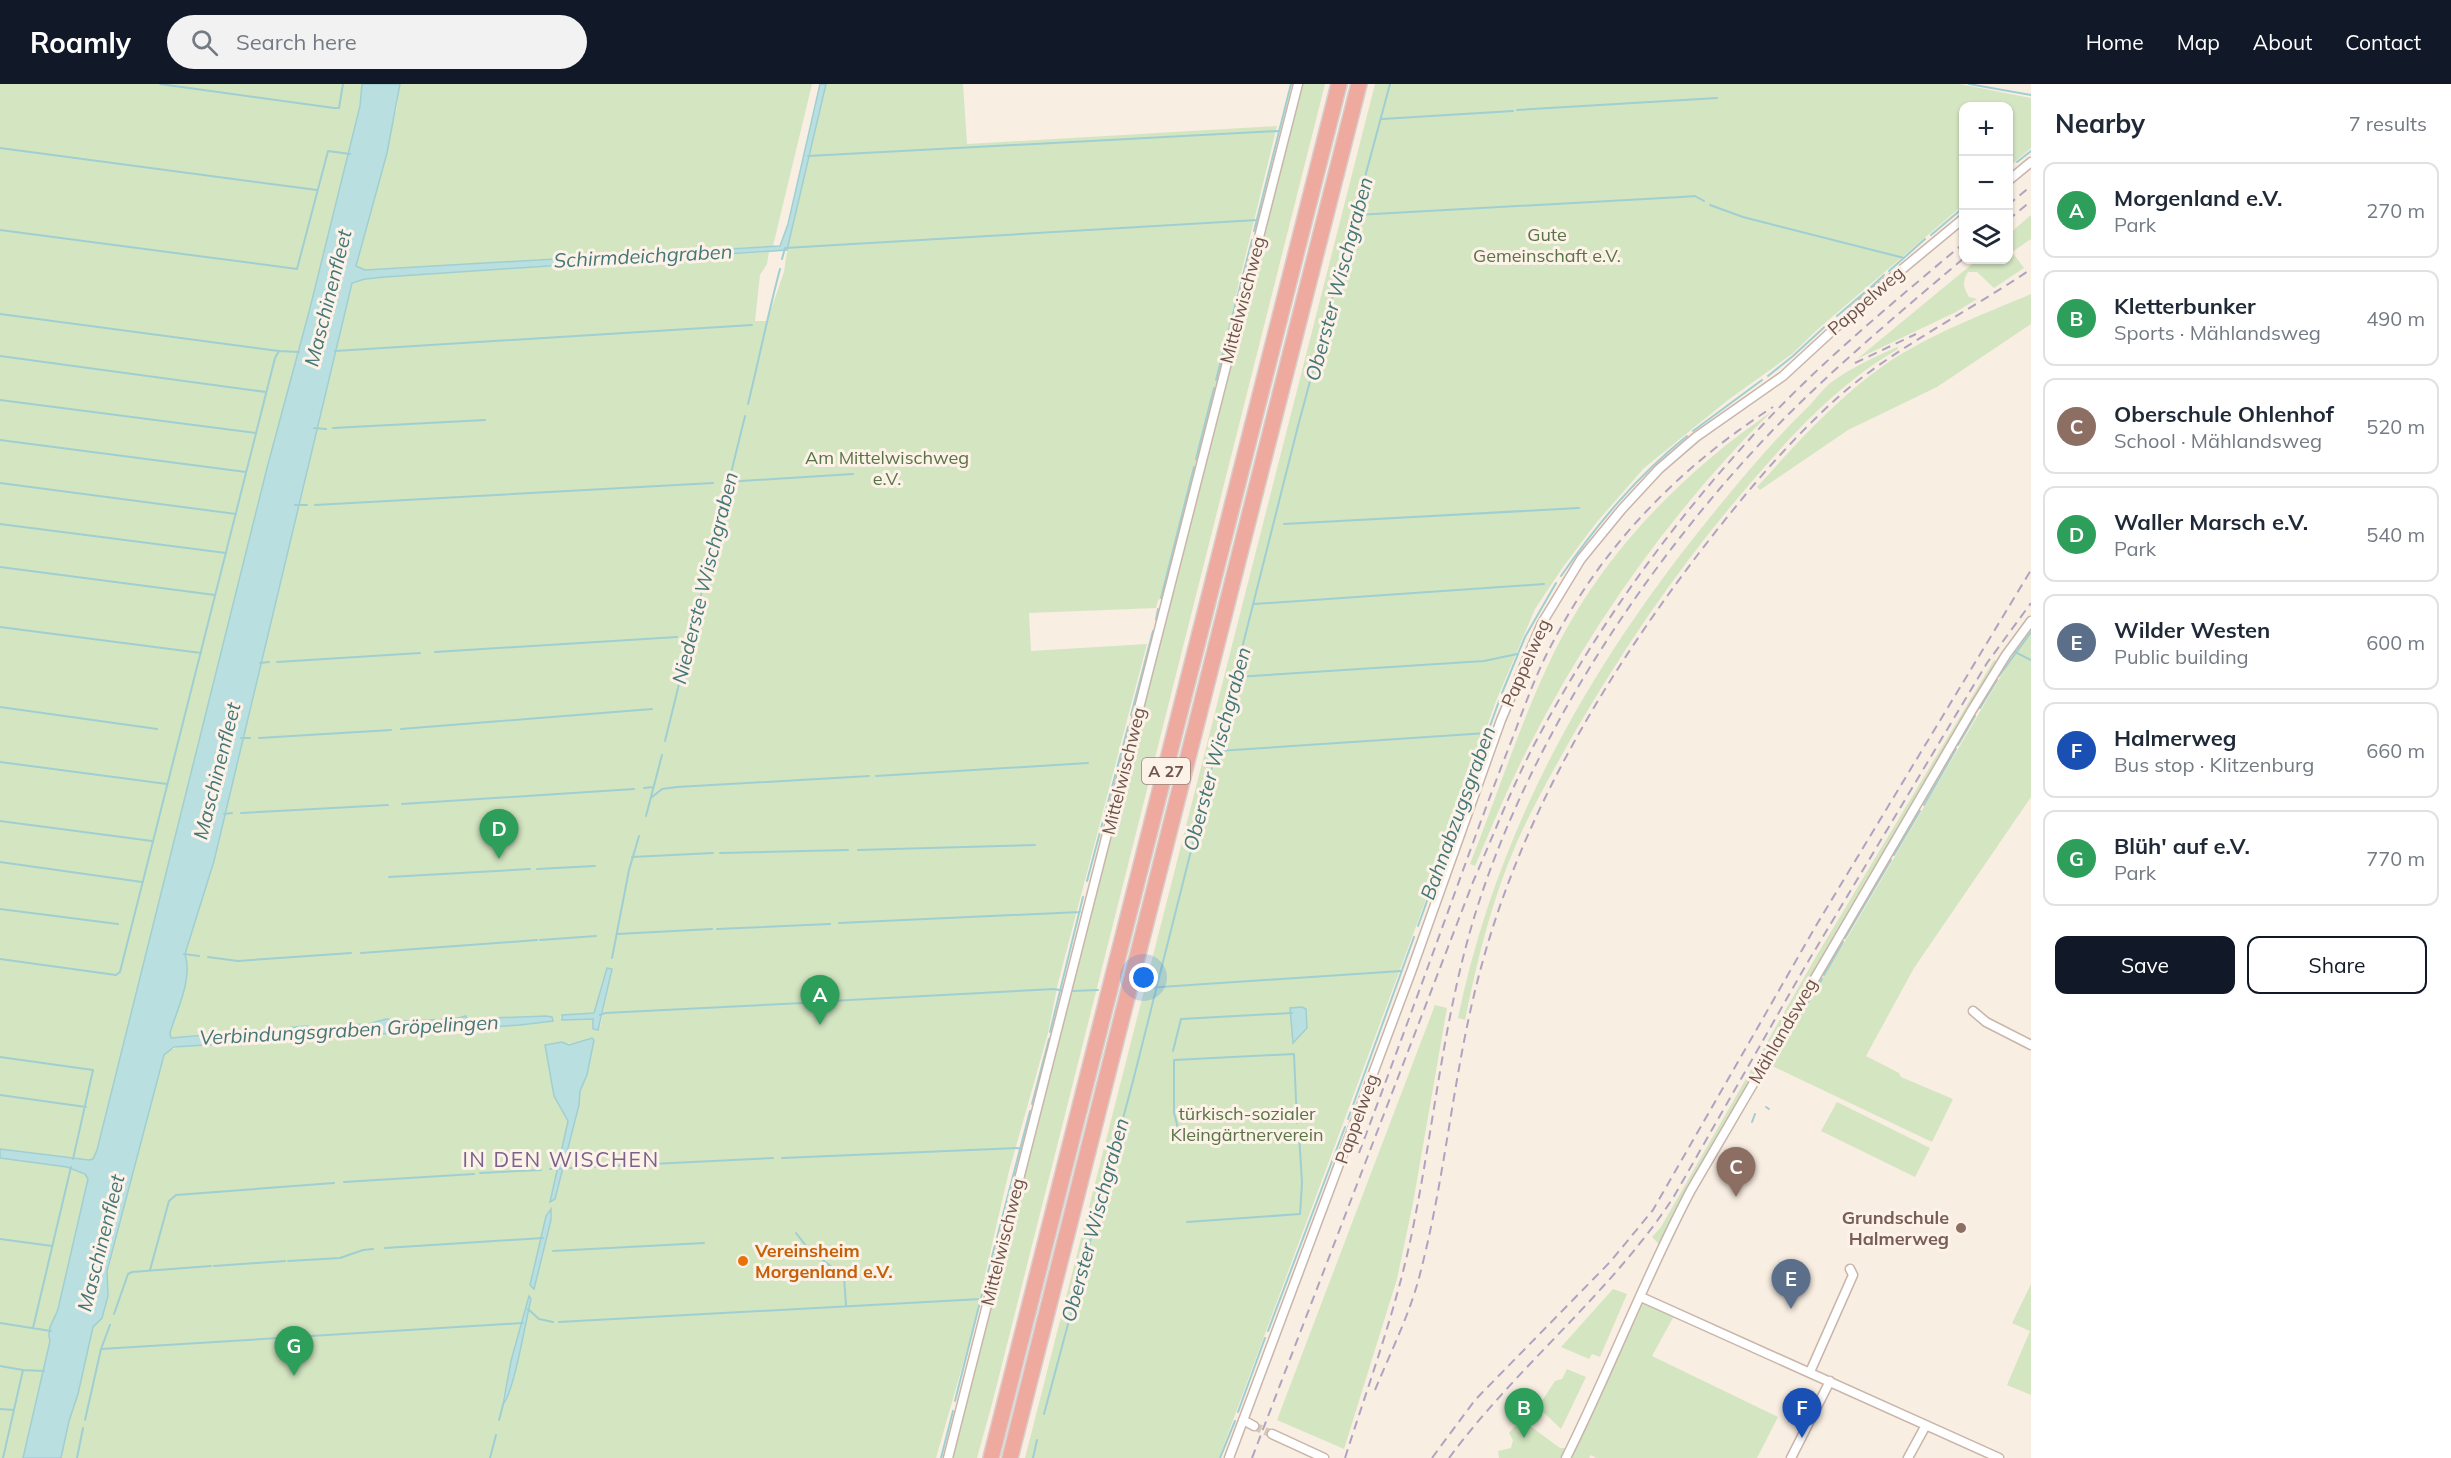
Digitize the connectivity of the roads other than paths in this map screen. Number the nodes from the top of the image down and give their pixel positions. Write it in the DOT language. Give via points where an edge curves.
graph roads {
  1 [pos="1298,84"];
  2 [pos="1339,84"];
  3 [pos="1359,84"];
  4 [pos="2031,162"];
  5 [pos="2013,177"];
  6 [pos="1959,222"];
  7 [pos="2031,621"];
  8 [pos="1973,1011"];
  9 [pos="2031,1045"];
  10 [pos="1850,1269"];
  11 [pos="1641,1296"];
  12 [pos="1810,1372"];
  13 [pos="1830,1382"];
  14 [pos="1244,1420"];
  15 [pos="1926,1425"];
  16 [pos="1254,1426"];
  17 [pos="1272,1434"];
  18 [pos="948,1458"];
  19 [pos="991,1458"];
  20 [pos="1010,1458"];
  21 [pos="1229,1458"];
  22 [pos="1324,1458"];
  23 [pos="1566,1458"];
  24 [pos="1791,1458"];
  25 [pos="1908,1458"];
  26 [pos="1999,1458"];
  1 -- 18 [label="street, Mittelwischweg"];
  2 -- 19 [label="highway, A 27"];
  3 -- 20 [label="highway, A 27"];
  4 -- 5 [label="street"];
  6 -- 14 [label="street, Pappelweg" via="1783,376 1696,437 1659,469 1581,559 1542,623 1501,720"];
  7 -- 11 [label="street, Mählandsweg" via="1972,710 1695,1182 1659,1250"];
  8 -- 9 [label="street"];
  10 -- 12 [label="street" via="1853,1275"];
  11 -- 12 [label="street"];
  11 -- 23 [label="street, Mählandsweg"];
  12 -- 13 [label="street"];
  13 -- 15 [label="street"];
  13 -- 24 [label="street"];
  14 -- 16 [label="street"];
  14 -- 21 [label="street, Pappelweg"];
  15 -- 25 [label="street"];
  15 -- 26 [label="street"];
  17 -- 22 [label="street"];
}
